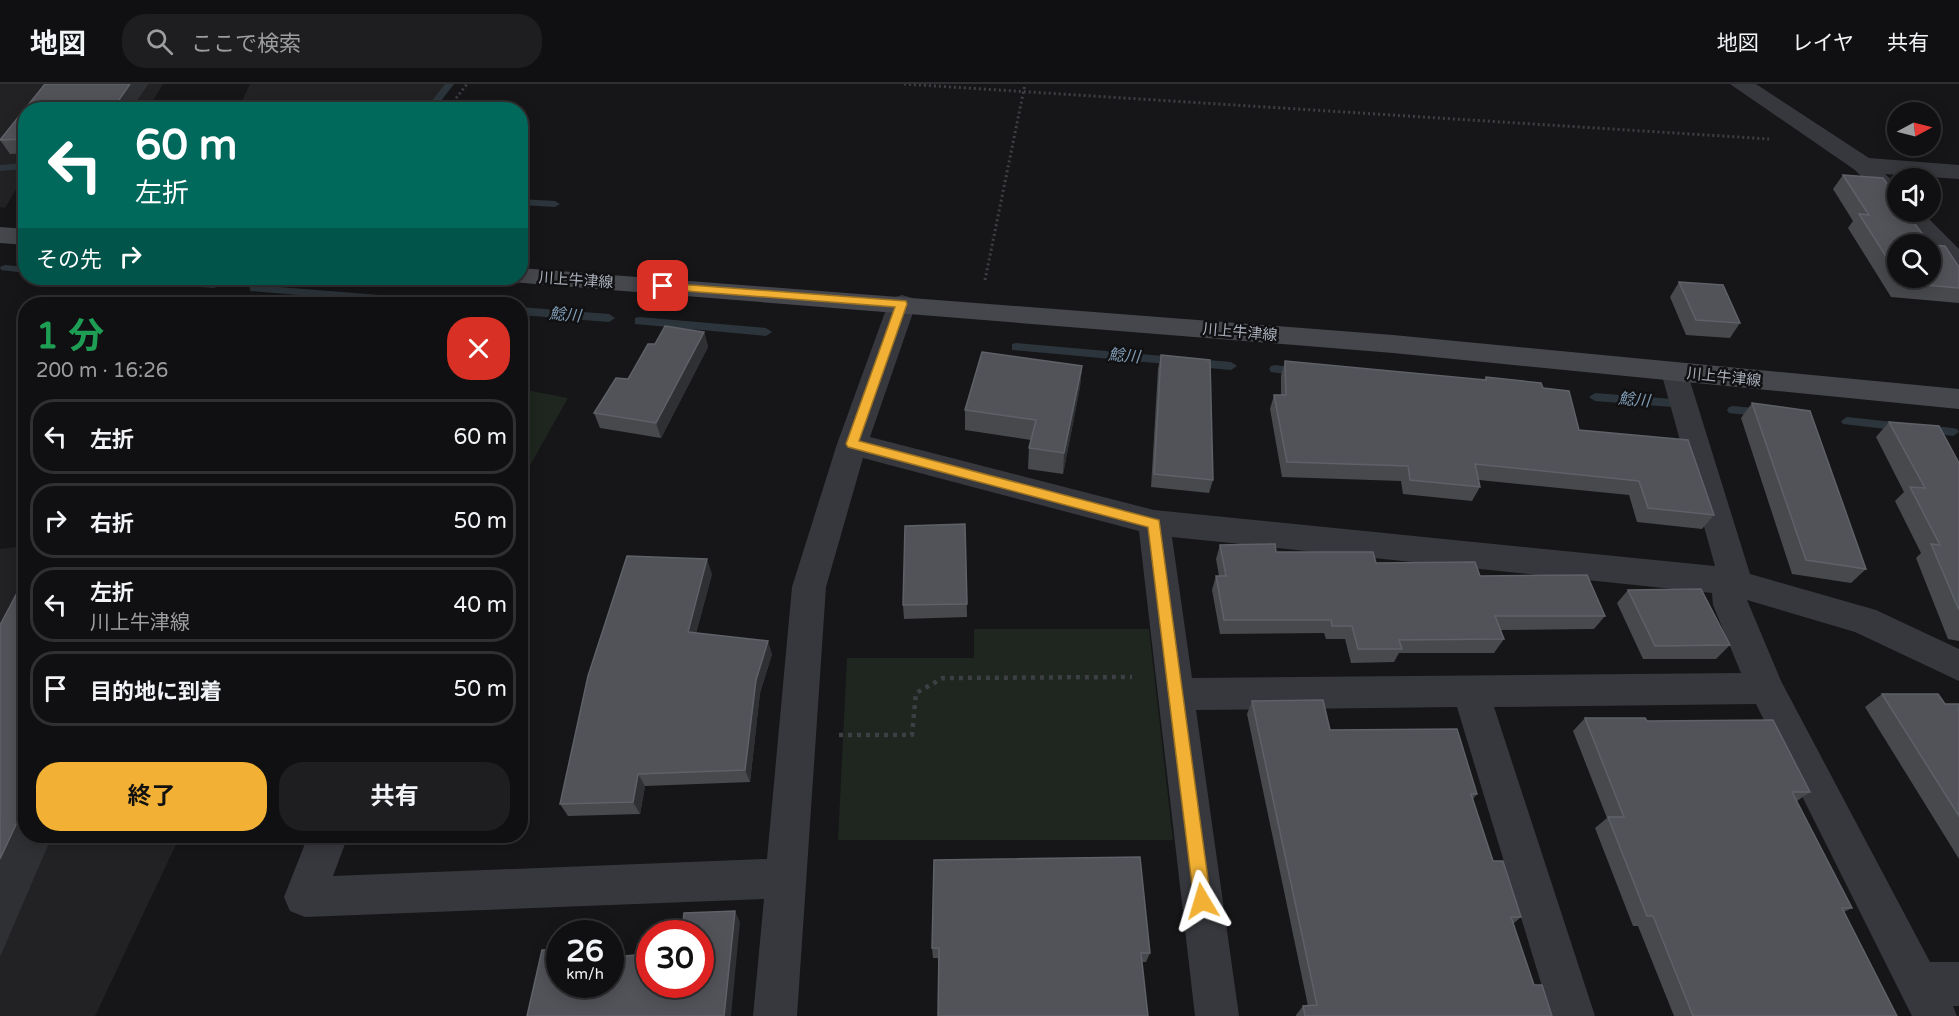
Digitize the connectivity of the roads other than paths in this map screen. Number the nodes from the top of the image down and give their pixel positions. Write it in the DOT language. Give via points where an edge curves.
graph roads {
  1 [pos="1741,84"];
  2 [pos="1863,165"];
  3 [pos="1959,172"];
  4 [pos="1887,190"];
  5 [pos="1918,222"];
  6 [pos="0,235"];
  7 [pos="18,236"];
  8 [pos="1959,264"];
  9 [pos="528,277"];
  10 [pos="902,304"];
  11 [pos="1675,372"];
  12 [pos="1959,399"];
  13 [pos="852,444"];
  14 [pos="1154,523"];
  15 [pos="1728,581"];
  16 [pos="1959,666"];
  17 [pos="1766,688"];
  18 [pos="1470,690"];
  19 [pos="1176,694"];
  20 [pos="325,843"];
  21 [pos="786,878"];
  22 [pos="1938,995"];
  23 [pos="776,1016"];
  24 [pos="1217,1016"];
  25 [pos="1573,1016"];
  1 -- 2 [label="street"];
  2 -- 3 [label="street"];
  2 -- 4 [label="street"];
  5 -- 8 [label="street"];
  6 -- 7 [label="main road"];
  9 -- 10 [label="main road, 川上牛津線"];
  10 -- 11 [label="main road, 川上牛津線" via="1393,344"];
  10 -- 13 [label="street"];
  11 -- 12 [label="main road, 川上牛津線"];
  11 -- 15 [label="street" via="1734,575"];
  13 -- 14 [label="street"];
  13 -- 21 [label="street" via="809,587"];
  14 -- 15 [label="street"];
  14 -- 19 [label="street"];
  15 -- 16 [label="street" via="1864,620"];
  15 -- 17 [label="street" via="1730,605"];
  17 -- 18 [label="street"];
  17 -- 22 [label="street"];
  18 -- 19 [label="street"];
  18 -- 25 [label="street"];
  19 -- 24 [label="street"];
  20 -- 21 [label="street" via="304,897"];
  21 -- 23 [label="street"];
}
